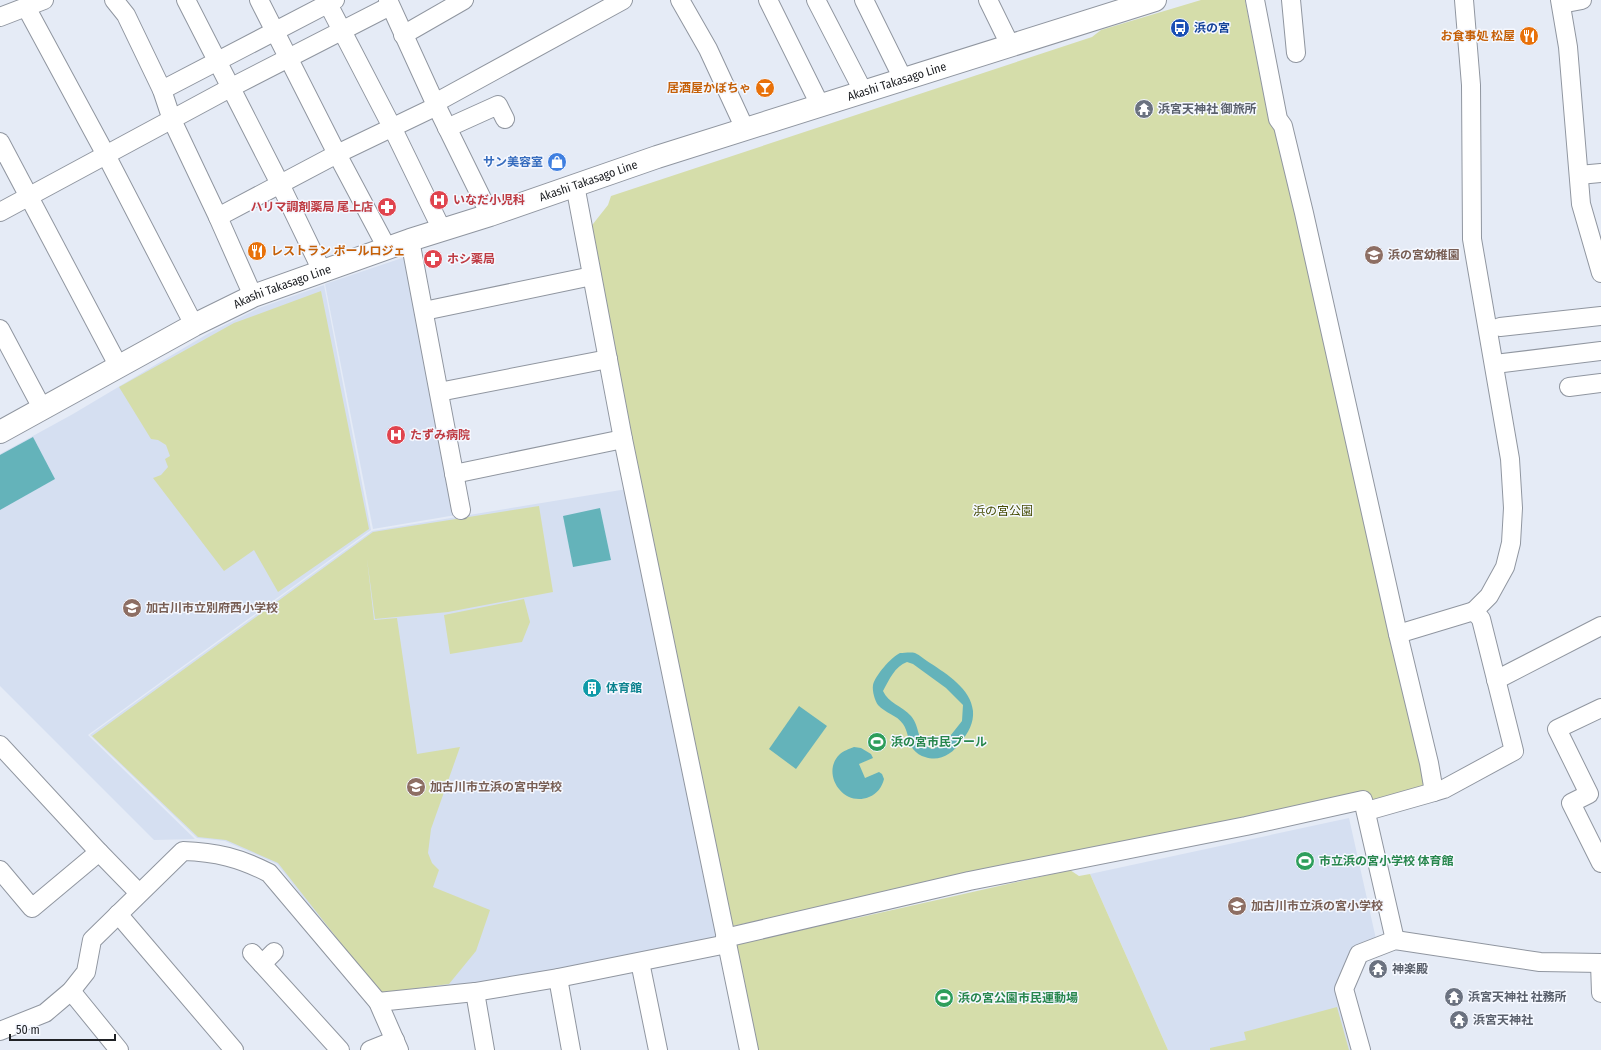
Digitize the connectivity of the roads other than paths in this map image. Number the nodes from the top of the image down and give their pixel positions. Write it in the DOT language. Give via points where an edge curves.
graph roads {
  1 [pos="44,0"];
  2 [pos="114,0"];
  3 [pos="186,0"];
  4 [pos="259,0"];
  5 [pos="464,0"];
  6 [pos="623,0"];
  7 [pos="680,0"];
  8 [pos="768,0"];
  9 [pos="816,0"];
  10 [pos="864,0"];
  11 [pos="988,0"];
  12 [pos="1155,0"];
  13 [pos="1255,0"];
  14 [pos="1290,0"];
  15 [pos="1464,0"];
  16 [pos="1582,0"];
  17 [pos="329,1"];
  18 [pos="1561,2"];
  19 [pos="389,3"];
  20 [pos="26,7"];
  21 [pos="0,17"];
  22 [pos="275,31"];
  23 [pos="341,31"];
  24 [pos="403,35"];
  25 [pos="1010,45"];
  26 [pos="1296,53"];
  27 [pos="288,57"];
  28 [pos="217,61"];
  29 [pos="903,79"];
  30 [pos="230,88"];
  31 [pos="162,90"];
  32 [pos="863,91"];
  33 [pos="436,104"];
  34 [pos="820,105"];
  35 [pos="505,119"];
  36 [pos="172,120"];
  37 [pos="392,127"];
  38 [pos="447,128"];
  39 [pos="745,129"];
  40 [pos="0,142"];
  41 [pos="337,154"];
  42 [pos="106,155"];
  43 [pos="1601,173"];
  44 [pos="1579,175"];
  45 [pos="280,184"];
  46 [pos="575,185"];
  47 [pos="29,198"];
  48 [pos="0,212"];
  49 [pos="490,215"];
  50 [pos="218,217"];
  51 [pos="442,230"];
  52 [pos="410,240"];
  53 [pos="387,248"];
  54 [pos="322,271"];
  55 [pos="1601,273"];
  56 [pos="592,276"];
  57 [pos="254,296"];
  58 [pos="424,311"];
  59 [pos="1601,316"];
  60 [pos="194,325"];
  61 [pos="1500,327"];
  62 [pos="0,329"];
  63 [pos="1601,351"];
  64 [pos="608,359"];
  65 [pos="1495,364"];
  66 [pos="119,367"];
  67 [pos="1601,383"];
  68 [pos="1569,387"];
  69 [pos="439,392"];
  70 [pos="42,408"];
  71 [pos="0,432"];
  72 [pos="623,439"];
  73 [pos="454,474"];
  74 [pos="461,510"];
  75 [pos="1474,611"];
  76 [pos="1601,626"];
  77 [pos="1398,634"];
  78 [pos="1496,680"];
  79 [pos="1601,708"];
  80 [pos="0,745"];
  81 [pos="1595,791"];
  82 [pos="1434,792"];
  83 [pos="1367,811"];
  84 [pos="98,852"];
  85 [pos="1601,863"];
  86 [pos="0,870"];
  87 [pos="139,893"];
  88 [pos="118,914"];
  89 [pos="1395,940"];
  90 [pos="726,941"];
  91 [pos="262,956"];
  92 [pos="640,962"];
  93 [pos="1601,963"];
  94 [pos="558,978"];
  95 [pos="71,991"];
  96 [pos="475,992"];
  97 [pos="1601,993"];
  98 [pos="378,1002"];
  99 [pos="0,1031"];
  100 [pos="397,1045"];
  101 [pos="119,1050"];
  102 [pos="234,1050"];
  103 [pos="340,1050"];
  104 [pos="370,1050"];
  105 [pos="485,1050"];
  106 [pos="571,1050"];
  107 [pos="658,1050"];
  108 [pos="749,1050"];
  109 [pos="1361,1050"];
  1 -- 20 [label="street"];
  2 -- 31 [label="street" via="126,15"];
  3 -- 28 [label="street"];
  4 -- 22 [label="street"];
  5 -- 24 [label="street"];
  6 -- 33 [label="street"];
  7 -- 39 [label="street" via="708,49"];
  8 -- 34 [label="street"];
  9 -- 32 [label="street"];
  10 -- 29 [label="street"];
  11 -- 25 [label="street"];
  12 -- 25 [label="main road, Akashi Takasago Line"];
  13 -- 77 [label="street" via="1278,119 1283,126 1302,205"];
  14 -- 26 [label="street"];
  15 -- 65 [label="street" via="1471,85 1472,239"];
  16 -- 18 [label="street"];
  17 -- 22 [label="street"];
  17 -- 23 [label="street"];
  18 -- 44 [label="street" via="1568,48"];
  19 -- 23 [label="street"];
  19 -- 24 [label="street"];
  20 -- 21 [label="street"];
  20 -- 42 [label="street"];
  22 -- 27 [label="street"];
  22 -- 28 [label="street"];
  23 -- 27 [label="street"];
  23 -- 37 [label="street"];
  24 -- 33 [label="street"];
  25 -- 29 [label="main road, Akashi Takasago Line"];
  27 -- 30 [label="street"];
  27 -- 41 [label="street"];
  28 -- 30 [label="street"];
  28 -- 31 [label="street"];
  29 -- 32 [label="main road, Akashi Takasago Line"];
  30 -- 36 [label="street"];
  30 -- 45 [label="street"];
  31 -- 36 [label="street"];
  32 -- 34 [label="main road, Akashi Takasago Line"];
  33 -- 37 [label="street"];
  33 -- 38 [label="street"];
  34 -- 39 [label="main road, Akashi Takasago Line"];
  35 -- 38 [label="street" via="498,105"];
  36 -- 42 [label="street"];
  36 -- 50 [label="street"];
  37 -- 41 [label="street"];
  37 -- 51 [label="street"];
  38 -- 49 [label="street"];
  39 -- 46 [label="main road, Akashi Takasago Line"];
  40 -- 47 [label="street"];
  41 -- 45 [label="street"];
  41 -- 53 [label="street"];
  42 -- 47 [label="street"];
  42 -- 60 [label="street"];
  43 -- 44 [label="street"];
  44 -- 55 [label="street" via="1581,204"];
  45 -- 50 [label="street"];
  45 -- 54 [label="street"];
  46 -- 49 [label="main road, Akashi Takasago Line"];
  46 -- 56 [label="street"];
  47 -- 48 [label="street"];
  47 -- 66 [label="street"];
  49 -- 51 [label="main road, Akashi Takasago Line"];
  50 -- 57 [label="street"];
  51 -- 52 [label="main road, Akashi Takasago Line"];
  52 -- 53 [label="main road, Akashi Takasago Line"];
  52 -- 58 [label="street"];
  53 -- 54 [label="main road, Akashi Takasago Line"];
  54 -- 57 [label="main road, Akashi Takasago Line"];
  56 -- 58 [label="street"];
  56 -- 64 [label="street"];
  57 -- 60 [label="main road, Akashi Takasago Line"];
  58 -- 69 [label="street"];
  59 -- 61 [label="street"];
  60 -- 66 [label="main road, Akashi Takasago Line"];
  62 -- 70 [label="street"];
  63 -- 65 [label="street"];
  64 -- 69 [label="street"];
  64 -- 72 [label="street"];
  65 -- 75 [label="street" via="1512,475 1511,543 1505,568 1498,582"];
  66 -- 70 [label="main road, Akashi Takasago Line"];
  67 -- 68 [label="street"];
  69 -- 73 [label="street"];
  70 -- 71 [label="main road, Akashi Takasago Line"];
  72 -- 73 [label="street"];
  72 -- 90 [label="street"];
  73 -- 74 [label="street"];
  75 -- 77 [label="street"];
  75 -- 78 [label="street" via="1481,619"];
  76 -- 78 [label="street"];
  77 -- 82 [label="street"];
  78 -- 82 [label="street" via="1514,751"];
  79 -- 81 [label="street" via="1557,729"];
  80 -- 84 [label="street"];
  81 -- 85 [label="street" via="1571,803"];
  82 -- 83 [label="street"];
  83 -- 89 [label="street"];
  83 -- 90 [label="street" via="1363,800 969,881"];
  84 -- 86 [label="street" via="32,908"];
  84 -- 87 [label="street"];
  87 -- 88 [label="street"];
  87 -- 98 [label="street" via="183,851 208,852 249,862 269,873"];
  88 -- 95 [label="street" via="92,940 86,972"];
  88 -- 102 [label="street"];
  89 -- 93 [label="street" via="1540,962"];
  89 -- 109 [label="street" via="1359,954 1344,988"];
  90 -- 92 [label="street"];
  90 -- 108 [label="street"];
  91 -- 103 [label="street"];
  92 -- 94 [label="street"];
  92 -- 107 [label="street"];
  93 -- 97 [label="street"];
  94 -- 96 [label="street"];
  94 -- 106 [label="street"];
  95 -- 99 [label="street" via="45,1013"];
  95 -- 101 [label="street"];
  96 -- 98 [label="street"];
  96 -- 105 [label="street"];
  98 -- 100 [label="street"];
  100 -- 104 [label="street"];
}
